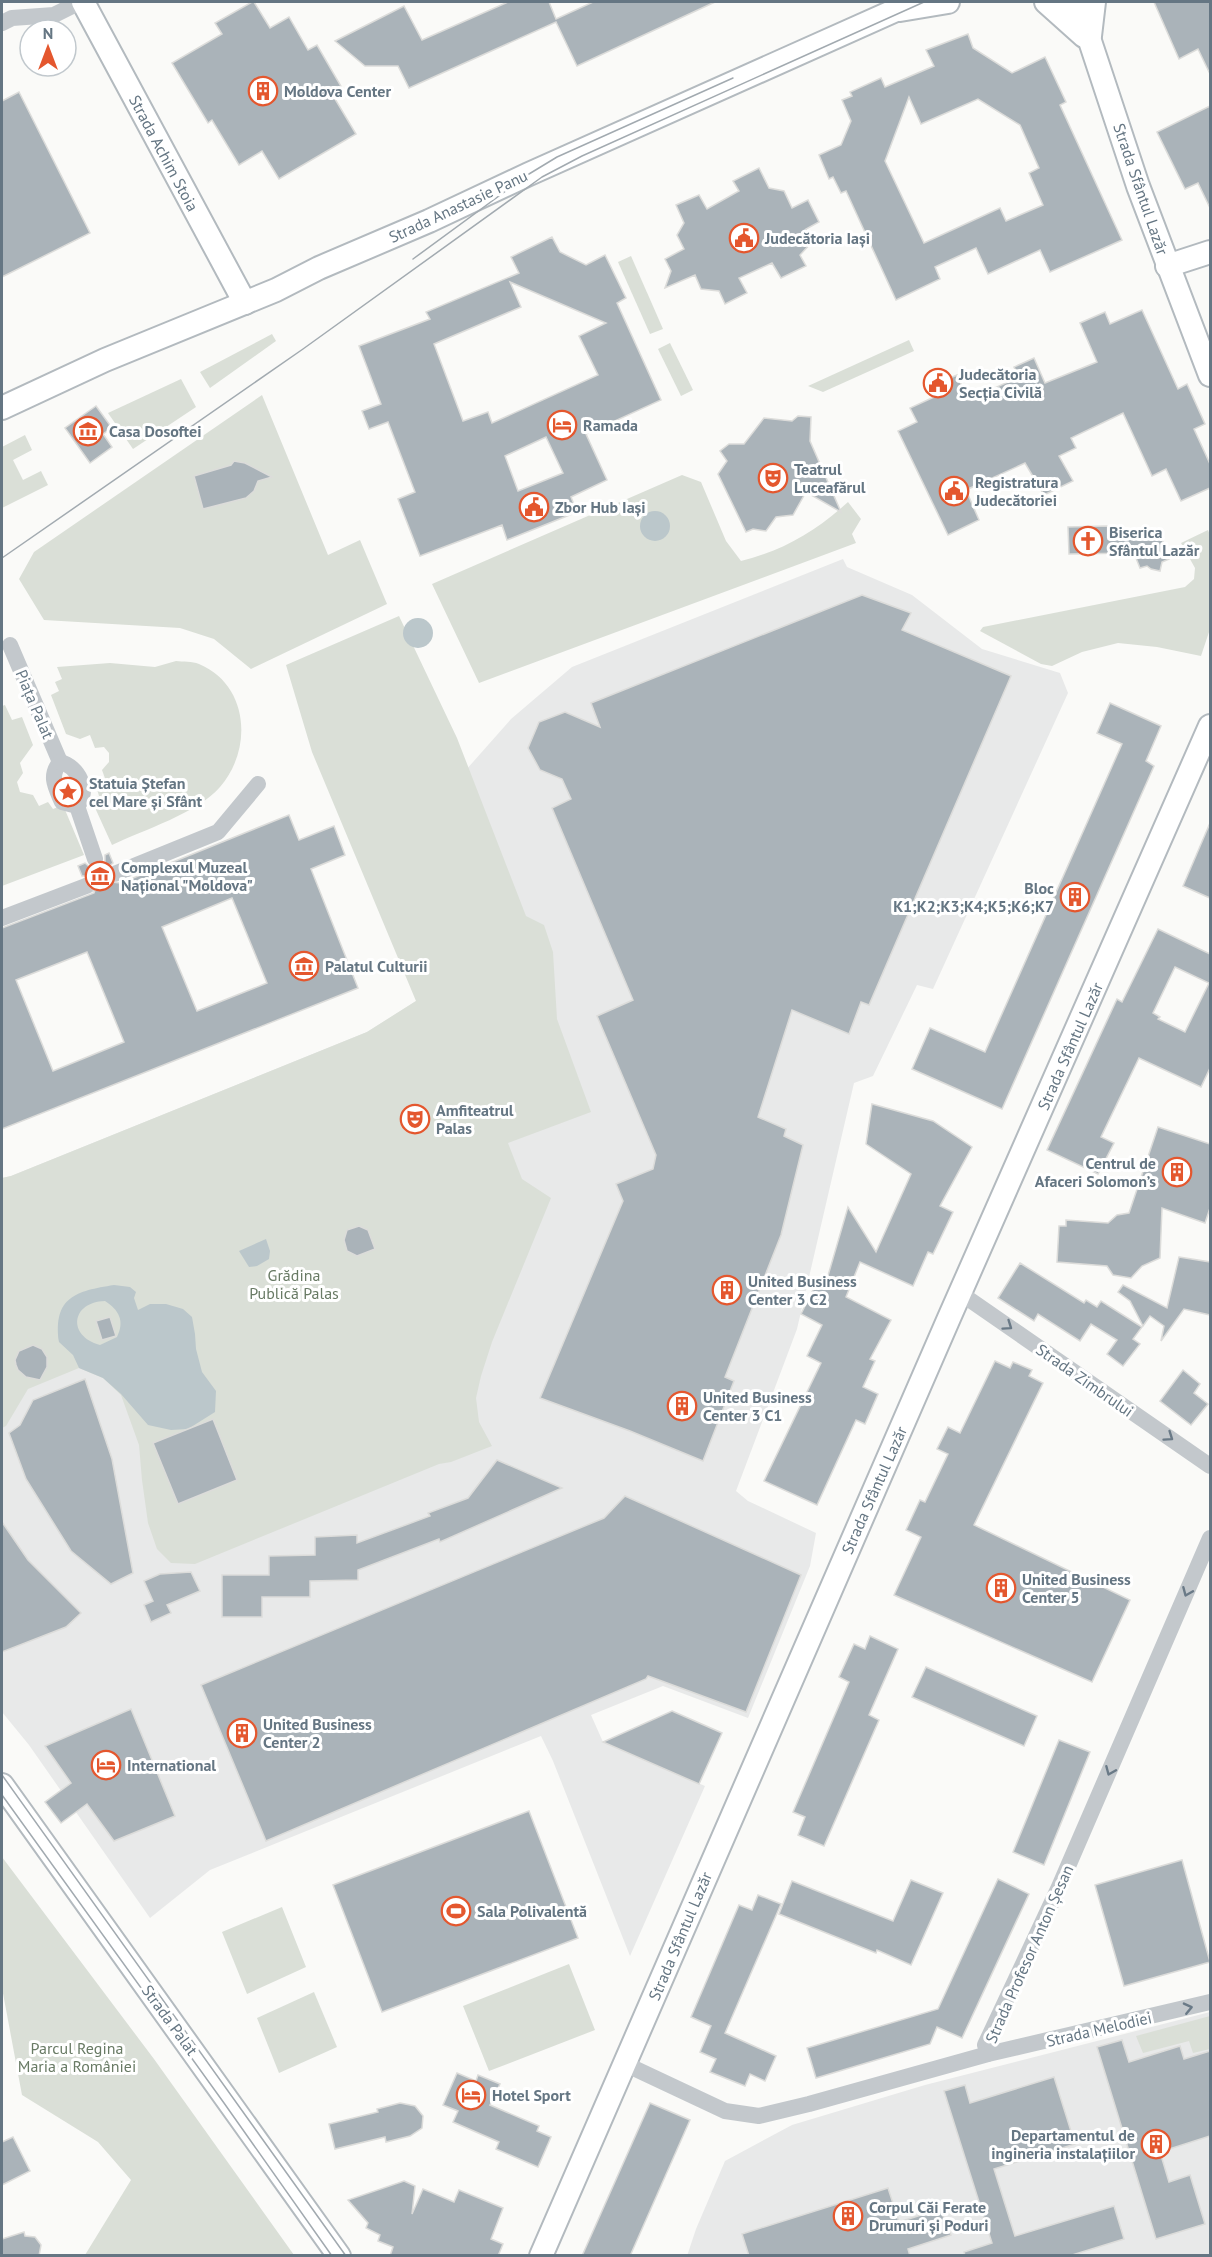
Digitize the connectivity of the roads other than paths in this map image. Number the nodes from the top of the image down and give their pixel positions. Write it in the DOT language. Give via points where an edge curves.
graph roads {
  1 [pos="82,2"];
  2 [pos="914,2"];
  3 [pos="948,2"];
  4 [pos="1046,2"];
  5 [pos="1074,2"];
  6 [pos="1094,2"];
  7 [pos="893,11"];
  8 [pos="2,23"];
  9 [pos="1090,41"];
  10 [pos="1210,252"];
  11 [pos="1167,266"];
  12 [pos="245,303"];
  13 [pos="1210,375"];
  14 [pos="2,408"];
  15 [pos="10,645"];
  16 [pos="1210,726"];
  17 [pos="60,762"];
  18 [pos="258,784"];
  19 [pos="77,806"];
  20 [pos="95,859"];
  21 [pos="117,873"];
  22 [pos="86,886"];
  23 [pos="2,918"];
  24 [pos="960,1293"];
  25 [pos="1210,1466"];
  26 [pos="1210,1538"];
  27 [pos="2,1785"];
  28 [pos="1210,2002"];
  29 [pos="988,2054"];
  30 [pos="625,2064"];
  31 [pos="339,2256"];
  32 [pos="541,2256"];
  1 -- 8 [label="street" via="54,15 12,18"];
  1 -- 12 [label="main road, Strada Achim Stoia"];
  2 -- 7 [label="main road, Strada Anastasie Panu"];
  3 -- 7 [label="main road"];
  4 -- 9 [label="main road"];
  5 -- 9 [label="main road, Strada Sfântul Lazăr"];
  6 -- 9 [label="main road"];
  7 -- 12 [label="main road, Strada Anastasie Panu"];
  9 -- 11 [label="main road, Strada Sfântul Lazăr"];
  10 -- 11 [label="main road"];
  11 -- 13 [label="main road, Strada Sfântul Lazăr"];
  12 -- 14 [label="main road, Strada Anastasie Panu" via="105,360"];
  15 -- 17 [label="street, Piața Palat"];
  16 -- 24 [label="main road, Strada Sfântul Lazăr"];
  17 -- 19 [label="street, Piața Palat" via="75,769 84,792"];
  17 -- 19 [label="street" via="52,778 62,802"];
  18 -- 21 [label="street" via="218,832"];
  19 -- 20 [label="street, Piața Palat"];
  22 -- 23 [label="street"];
  24 -- 25 [label="street, Strada Zimbrului, one-way"];
  24 -- 30 [label="main road, Strada Sfântul Lazăr"];
  26 -- 29 [label="street, Strada Profesor Anton Șesan, one-way" via="1059,1887 985,2045"];
  27 -- 31 [label="main road, Strada Palat"];
  29 -- 28 [label="street, Strada Melodiei, one-way"];
  29 -- 30 [label="street, Strada Profesor Anton Șesan" via="759,2116 724,2111"];
  30 -- 32 [label="main road, Strada Sfântul Lazăr"];
}
